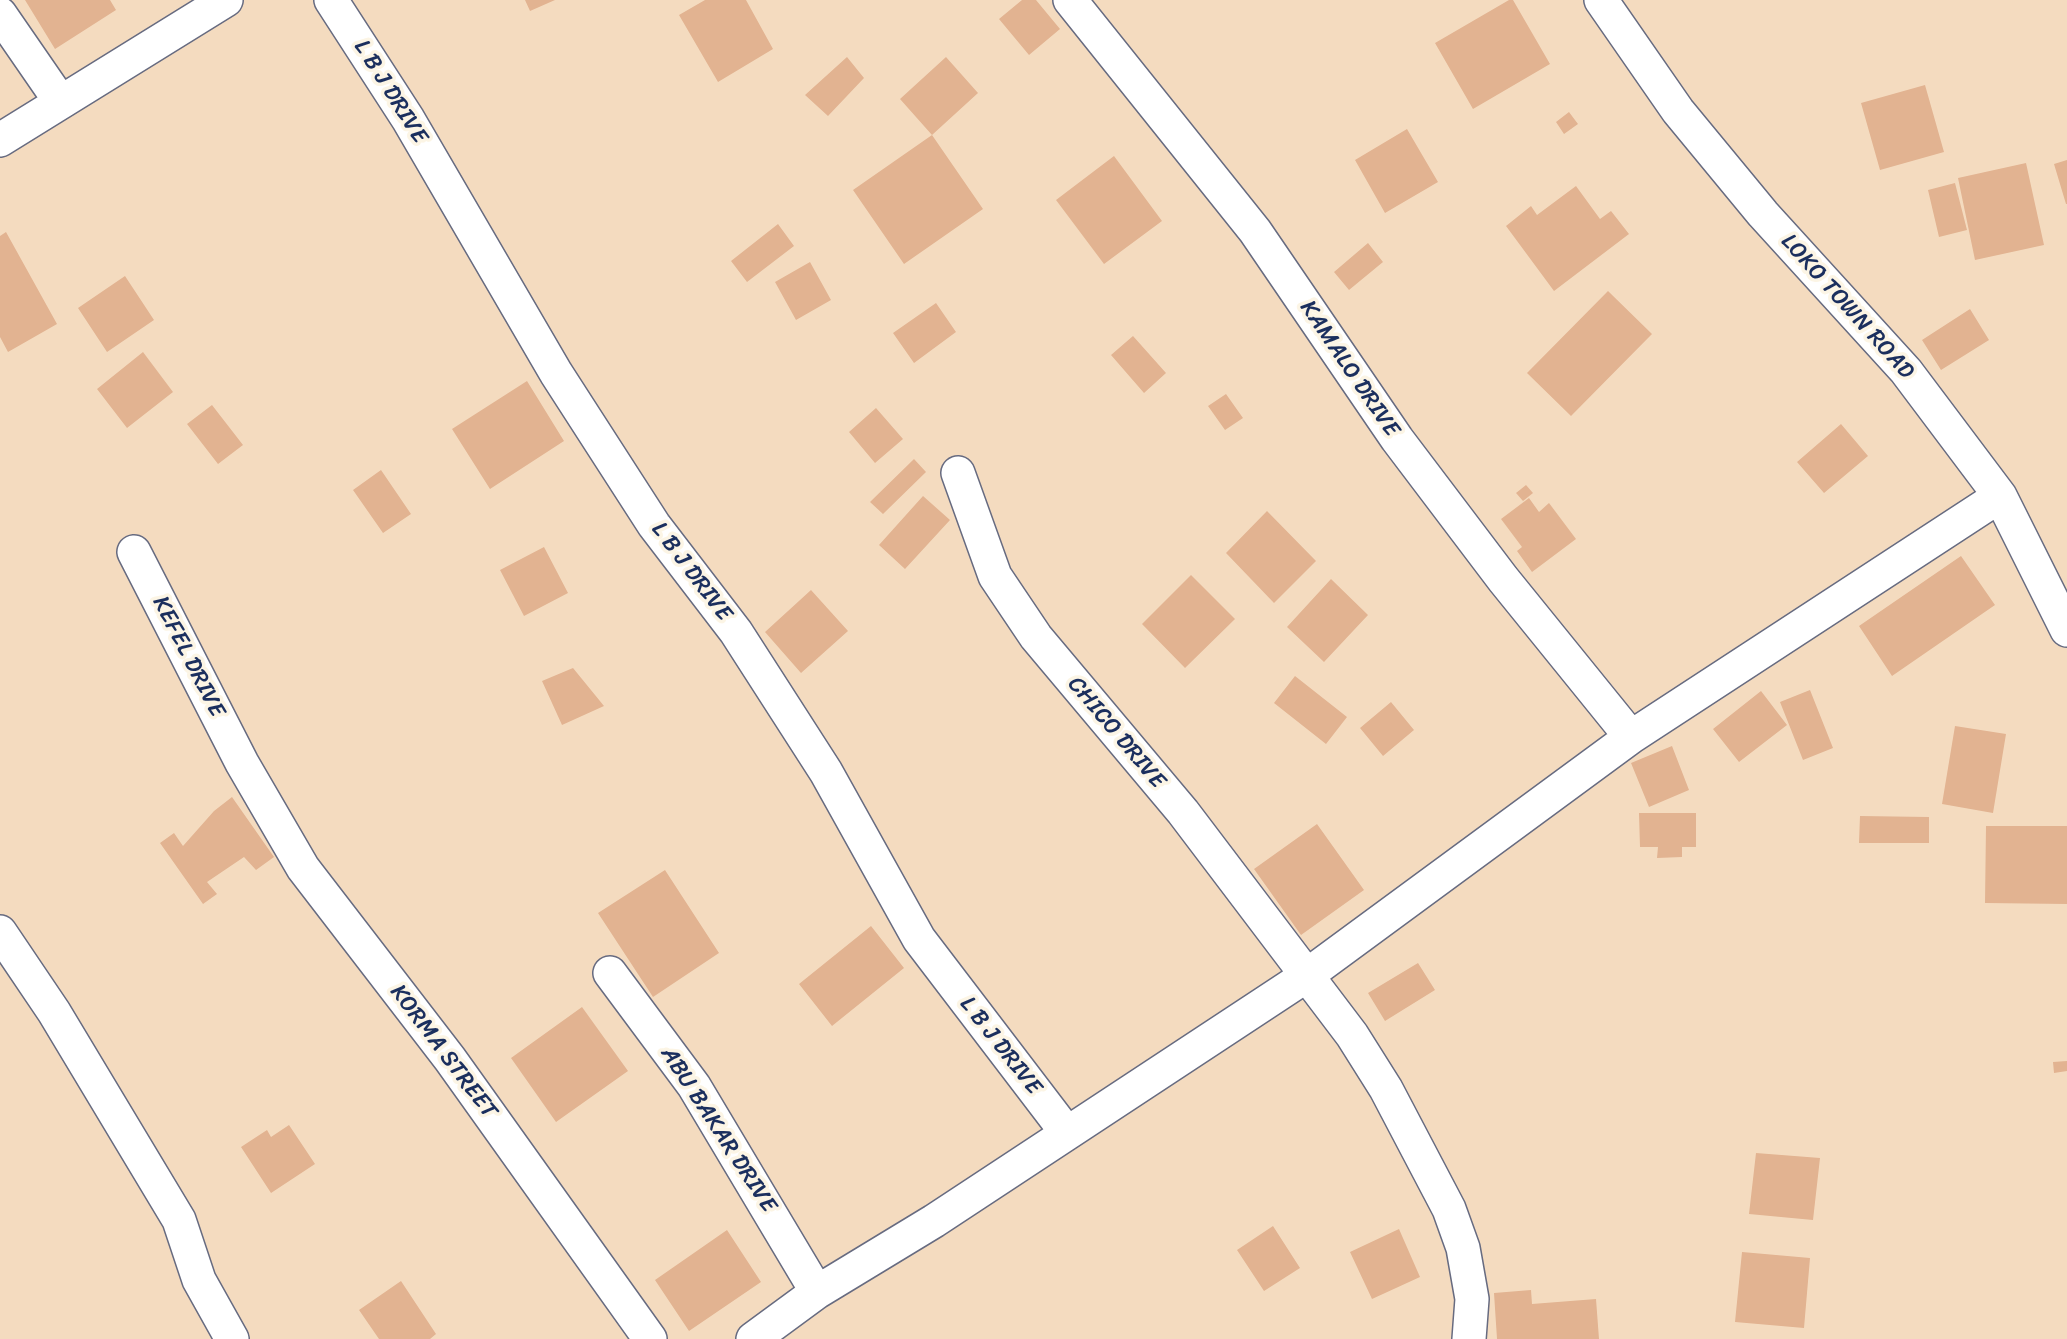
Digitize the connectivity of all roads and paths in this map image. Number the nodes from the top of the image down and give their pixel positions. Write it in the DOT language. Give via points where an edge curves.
graph roads {
  1 [pos="226,0"];
  2 [pos="331,0"];
  3 [pos="1070,0"];
  4 [pos="1601,0"];
  5 [pos="0,14"];
  6 [pos="60,101"];
  7 [pos="0,140"];
  8 [pos="958,473"];
  9 [pos="2000,496"];
  10 [pos="134,552"];
  11 [pos="2067,630"];
  12 [pos="1631,737"];
  13 [pos="242,763"];
  14 [pos="0,932"];
  15 [pos="610,973"];
  16 [pos="1306,976"];
  17 [pos="1067,1133"];
  18 [pos="817,1292"];
  19 [pos="232,1339"];
  20 [pos="650,1339"];
  21 [pos="753,1339"];
  22 [pos="1469,1339"];
  1 -- 6 [label="street"];
  2 -- 17 [label="street, L B J DRIVE" via="408,119 556,373 654,524 736,632 826,772 919,939"];
  3 -- 12 [label="street, KAMALO DRIVE" via="1255,231 1397,439"];
  4 -- 9 [label="street, LOKO TOWN ROAD" via="1678,111 1763,214 1906,371"];
  5 -- 6 [label="street"];
  6 -- 7 [label="street"];
  8 -- 16 [label="street, CHICO DRIVE" via="995,576 1036,637 1183,812"];
  9 -- 11 [label="street, LOKO TOWN ROAD"];
  9 -- 12 [label="street"];
  10 -- 13 [label="street, KEFEL DRIVE"];
  12 -- 16 [label="street"];
  13 -- 20 [label="street, KORMA STREET" via="303,868 450,1059"];
  14 -- 19 [label="street" via="54,1012 179,1220 199,1280"];
  15 -- 18 [label="street, ABU BAKAR DRIVE" via="694,1086"];
  16 -- 17 [label="street"];
  16 -- 22 [label="street, CHICO DRIVE" via="1352,1034 1386,1088 1449,1209 1469,1271"];
  17 -- 18 [label="street"];
  18 -- 21 [label="street"];
}
